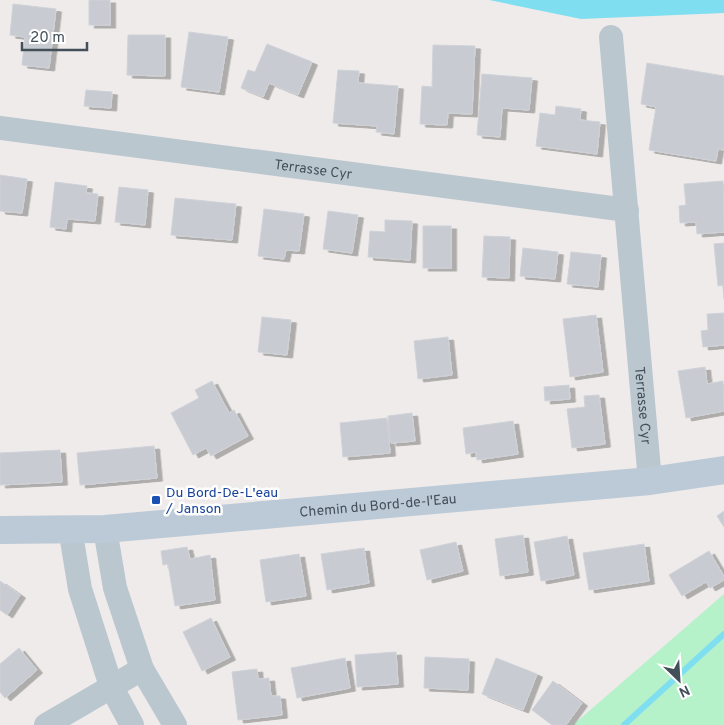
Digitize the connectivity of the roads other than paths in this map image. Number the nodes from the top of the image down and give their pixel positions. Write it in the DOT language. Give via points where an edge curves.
graph roads {
  1 [pos="611,38"];
  2 [pos="0,128"];
  3 [pos="626,210"];
  4 [pos="724,470"];
  5 [pos="650,481"];
  6 [pos="70,528"];
  7 [pos="105,529"];
  8 [pos="0,530"];
  9 [pos="142,669"];
  10 [pos="111,686"];
  11 [pos="46,725"];
  12 [pos="132,725"];
  13 [pos="175,725"];
  1 -- 3 [label="street, Terrasse Cyr"];
  2 -- 3 [label="street, Terrasse Cyr"];
  3 -- 5 [label="street, Terrasse Cyr"];
  4 -- 5 [label="street, Chemin du Bord-de-l'Eau"];
  5 -- 7 [label="street, Chemin du Bord-de-l'Eau"];
  6 -- 7 [label="street, Chemin du Bord-de-l'Eau"];
  6 -- 8 [label="street, Chemin du Bord-de-l'Eau"];
  6 -- 10 [label="street" via="80,589"];
  7 -- 9 [label="street" via="115,588"];
  9 -- 10 [label="street"];
  9 -- 13 [label="street"];
  10 -- 11 [label="street"];
  10 -- 12 [label="street"];
}
